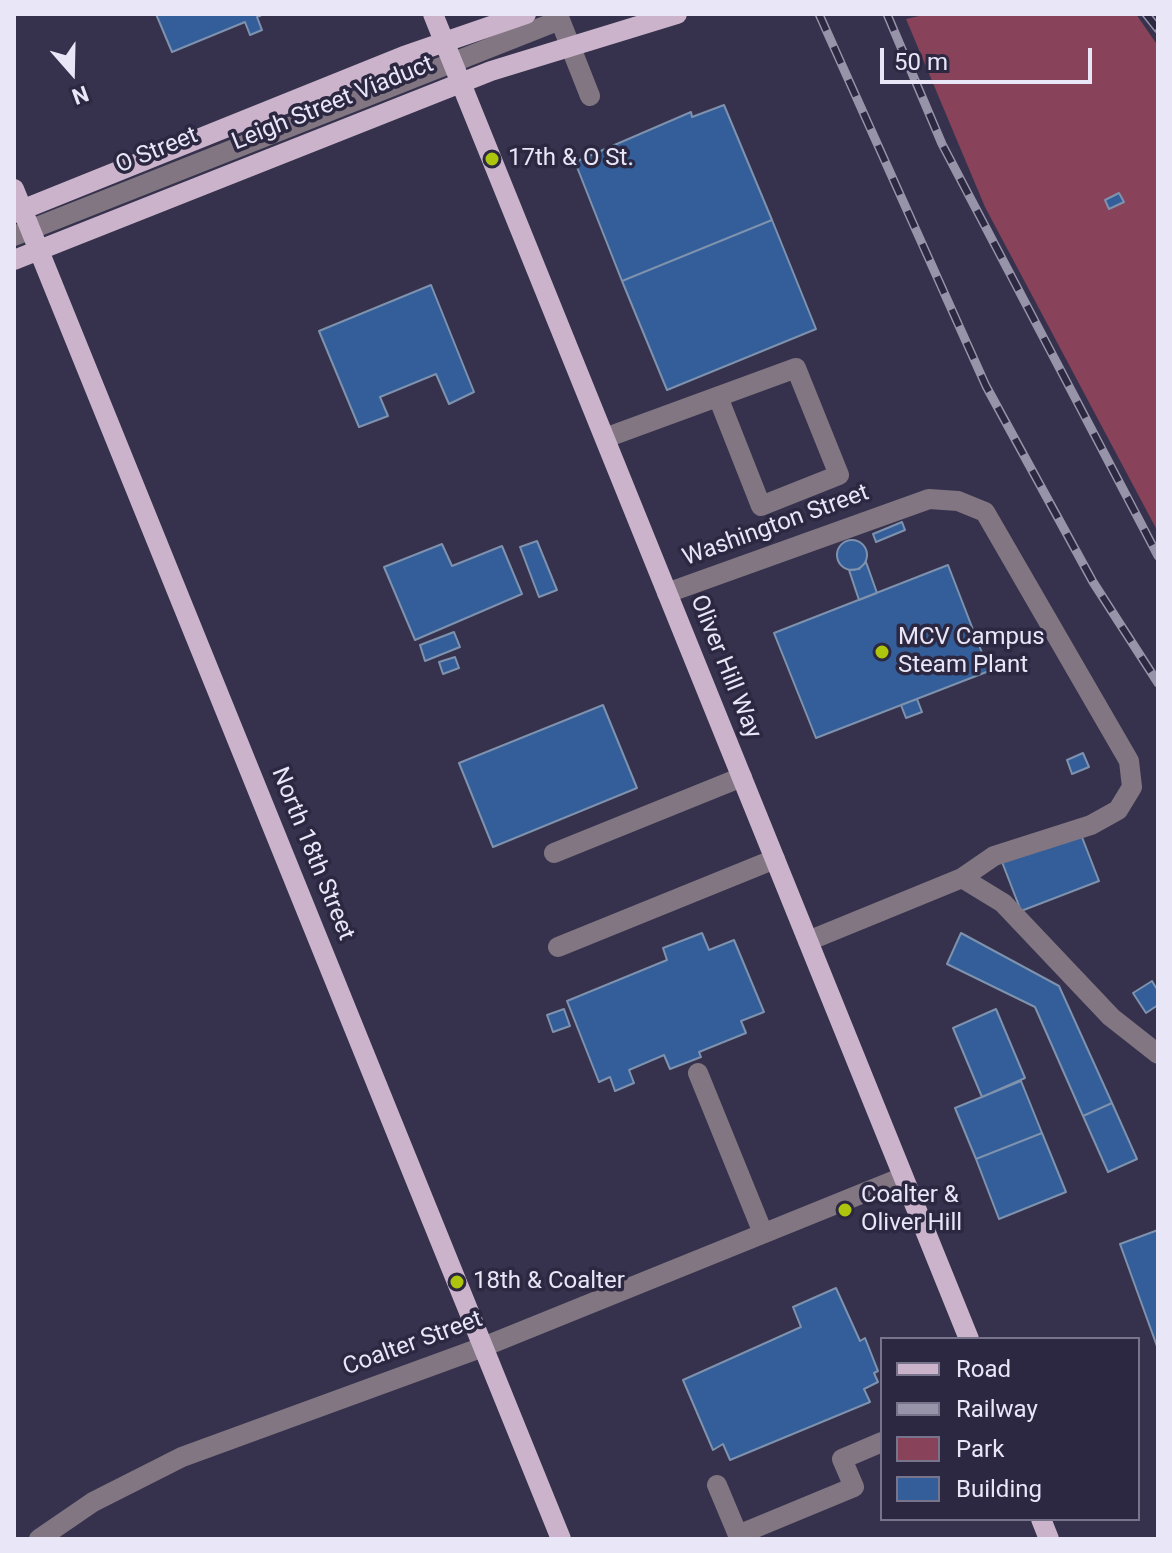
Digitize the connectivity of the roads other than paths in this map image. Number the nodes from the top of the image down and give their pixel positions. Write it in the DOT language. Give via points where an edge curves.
graph roads {
  1 [pos="433,14"];
  2 [pos="526,14"];
  3 [pos="677,14"];
  4 [pos="559,17"];
  5 [pos="452,60"];
  6 [pos="590,96"];
  7 [pos="14,189"];
  8 [pos="14,213"];
  9 [pos="22,233"];
  10 [pos="14,260"];
  11 [pos="718,397"];
  12 [pos="605,438"];
  13 [pos="667,593"];
  14 [pos="742,777"];
  15 [pos="554,853"];
  16 [pos="775,859"];
  17 [pos="962,878"];
  18 [pos="808,941"];
  19 [pos="558,947"];
  20 [pos="1158,1054"];
  21 [pos="698,1073"];
  22 [pos="903,1177"];
  23 [pos="763,1233"];
  24 [pos="968,1337"];
  25 [pos="483,1347"];
  26 [pos="880,1443"];
  27 [pos="717,1485"];
  28 [pos="39,1539"];
  29 [pos="561,1539"];
  1 -- 5 [label="main road, Oliver Hill Way"];
  2 -- 8 [label="main road, Leigh Street Viaduct" via="404,56"];
  3 -- 10 [label="main road, Leigh Street Viaduct" via="491,71"];
  4 -- 5 [label="street, O Street"];
  4 -- 6 [label="street"];
  5 -- 9 [label="street, O Street"];
  5 -- 12 [label="main road, Oliver Hill Way"];
  7 -- 9 [label="main road, North 18th Street"];
  9 -- 25 [label="main road, North 18th Street"];
  11 -- 11 [label="street" via="761,506 839,475 796,368"];
  11 -- 12 [label="street"];
  12 -- 13 [label="main road, Oliver Hill Way"];
  13 -- 14 [label="main road, Oliver Hill Way"];
  13 -- 17 [label="street, Washington Street" via="929,499 958,501 985,512 1129,761 1132,787 1118,810 1091,825 994,856"];
  14 -- 15 [label="street"];
  14 -- 16 [label="main road, Oliver Hill Way"];
  16 -- 18 [label="main road, Oliver Hill Way"];
  16 -- 19 [label="street"];
  17 -- 18 [label="street, Washington Street"];
  17 -- 20 [label="street" via="1003,903 1111,1017"];
  18 -- 22 [label="main road, Oliver Hill Way"];
  21 -- 23 [label="street"];
  22 -- 23 [label="street, Coalter Street"];
  22 -- 24 [label="main road, Oliver Hill Way"];
  23 -- 25 [label="street, Coalter Street"];
  25 -- 28 [label="street, Coalter Street" via="182,1457 93,1502"];
  25 -- 29 [label="main road, North 18th Street"];
  26 -- 27 [label="street" via="842,1459 854,1487 738,1535"];
}
